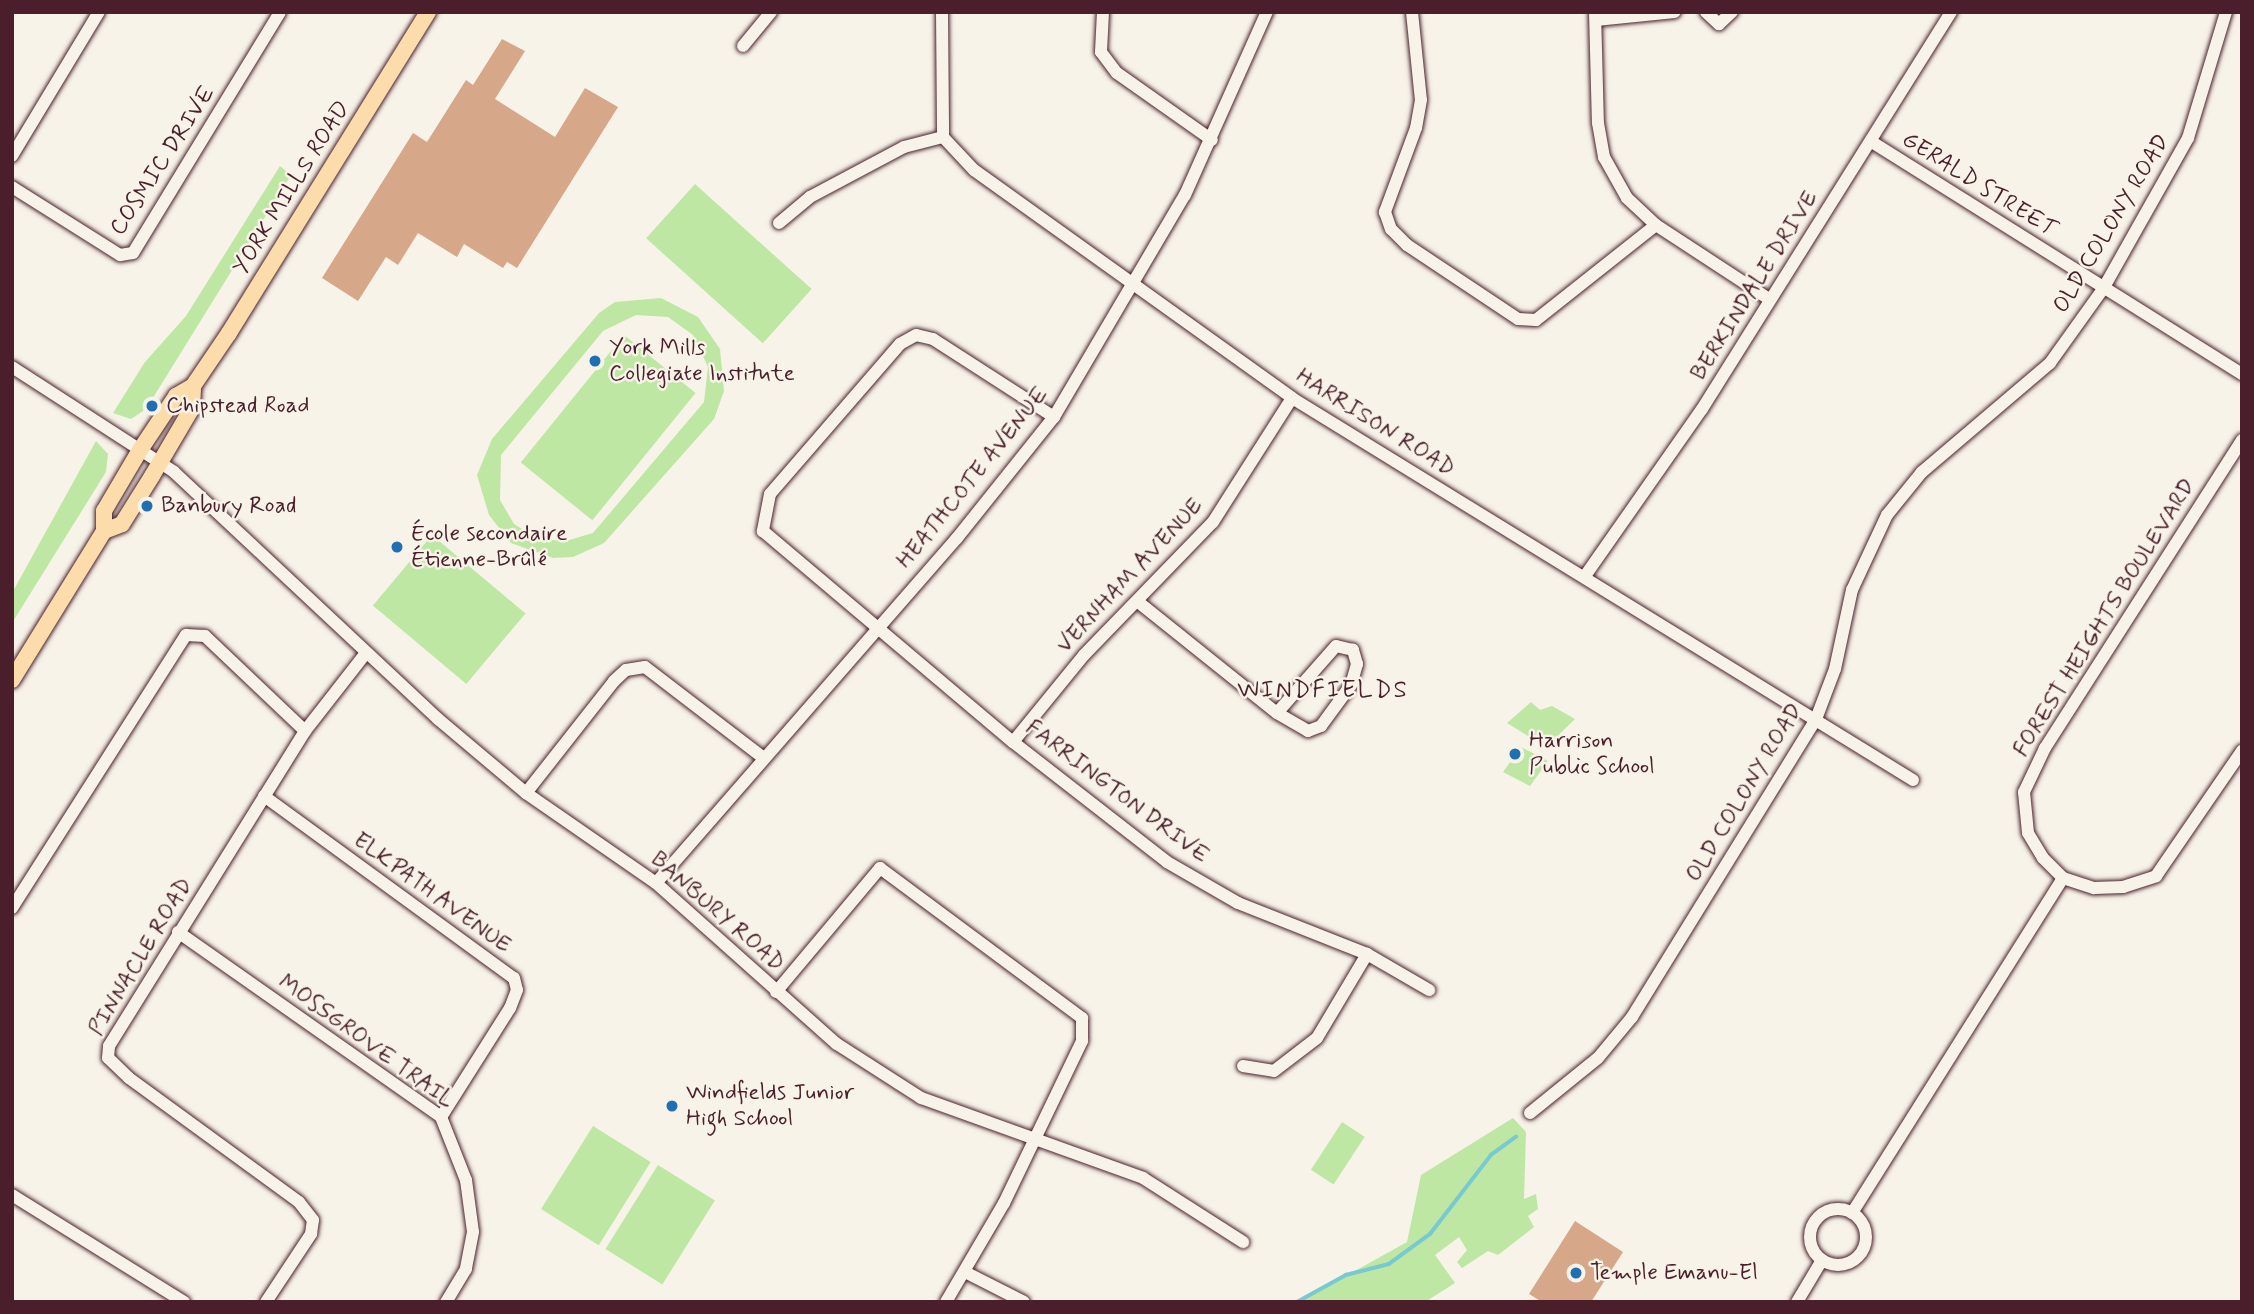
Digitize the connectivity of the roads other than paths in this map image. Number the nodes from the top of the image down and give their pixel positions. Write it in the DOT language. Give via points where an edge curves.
graph roads {
  1 [pos="99,12"];
  2 [pos="280,12"];
  3 [pos="428,12"];
  4 [pos="771,12"];
  5 [pos="942,12"];
  6 [pos="1103,12"];
  7 [pos="1267,12"];
  8 [pos="1412,12"];
  9 [pos="1675,12"];
  10 [pos="1706,12"];
  11 [pos="1732,12"];
  12 [pos="1951,12"];
  13 [pos="2226,12"];
  14 [pos="1595,16"];
  15 [pos="743,46"];
  16 [pos="943,137"];
  17 [pos="1212,140"];
  18 [pos="1872,142"];
  19 [pos="12,156"];
  20 [pos="12,187"];
  21 [pos="779,223"];
  22 [pos="1656,225"];
  23 [pos="1135,284"];
  24 [pos="2103,289"];
  25 [pos="1769,299"];
  26 [pos="12,368"];
  27 [pos="2242,374"];
  28 [pos="193,386"];
  29 [pos="1292,398"];
  30 [pos="1054,417"];
  31 [pos="2242,440"];
  32 [pos="140,450"];
  33 [pos="160,462"];
  34 [pos="104,531"];
  35 [pos="1585,576"];
  36 [pos="1138,601"];
  37 [pos="878,626"];
  38 [pos="366,653"];
  39 [pos="12,680"];
  40 [pos="1277,713"];
  41 [pos="1816,719"];
  42 [pos="305,731"];
  43 [pos="1013,742"];
  44 [pos="2242,751"];
  45 [pos="761,756"];
  46 [pos="1913,780"];
  47 [pos="526,793"];
  48 [pos="264,796"];
  49 [pos="2063,878"];
  50 [pos="656,883"];
  51 [pos="12,908"];
  52 [pos="178,932"];
  53 [pos="1367,954"];
  54 [pos="1429,990"];
  55 [pos="776,992"];
  56 [pos="1243,1066"];
  57 [pos="1530,1113"];
  58 [pos="441,1117"];
  59 [pos="1034,1137"];
  60 [pos="12,1195"];
  61 [pos="1852,1213"];
  62 [pos="1243,1242"];
  63 [pos="1822,1260"];
  64 [pos="965,1272"];
  65 [pos="184,1302"];
  66 [pos="265,1302"];
  67 [pos="446,1302"];
  68 [pos="946,1302"];
  69 [pos="1024,1302"];
  70 [pos="1797,1302"];
  1 -- 19 [label="street"];
  2 -- 20 [label="street, COSMIC DRIVE" via="133,253 120,255"];
  3 -- 28 [label="main road, YORK MILLS ROAD"];
  4 -- 15 [label="street"];
  5 -- 16 [label="street"];
  6 -- 17 [label="street" via="1101,52 1117,73"];
  7 -- 17 [label="street, HEATHCOTE AVENUE"];
  8 -- 22 [label="street" via="1421,100 1416,128 1385,212 1391,229 1407,244 1518,319 1536,320"];
  9 -- 14 [label="street"];
  10 -- 11 [label="street" via="1719,24"];
  12 -- 18 [label="street, BERKINDALE DRIVE"];
  13 -- 24 [label="street, OLD COLONY ROAD" via="2189,138"];
  14 -- 22 [label="street" via="1598,123 1604,158 1627,198"];
  16 -- 21 [label="street" via="892,153 810,197"];
  16 -- 23 [label="street, HARRISON ROAD" via="974,170"];
  17 -- 23 [label="street, HEATHCOTE AVENUE"];
  18 -- 24 [label="street, GERALD STREET"];
  18 -- 25 [label="street, BERKINDALE DRIVE"];
  22 -- 25 [label="street"];
  23 -- 29 [label="street, HARRISON ROAD"];
  23 -- 30 [label="street, HEATHCOTE AVENUE"];
  24 -- 27 [label="street, GERALD STREET"];
  24 -- 41 [label="street, OLD COLONY ROAD" via="2050,363 1922,472 1886,515 1852,590 1835,669"];
  25 -- 35 [label="street, BERKINDALE DRIVE" via="1702,410"];
  26 -- 32 [label="street"];
  28 -- 32 [label="main road, YORK MILLS ROAD" via="176,396"];
  28 -- 33 [label="main road, YORK MILLS ROAD" via="192,408"];
  29 -- 35 [label="street, HARRISON ROAD"];
  29 -- 36 [label="street, VERNHAM AVENUE" via="1213,522"];
  30 -- 37 [label="street, HEATHCOTE AVENUE"];
  30 -- 37 [label="street, FARRINGTON DRIVE" via="933,340 916,335 900,344 770,494 763,531"];
  31 -- 49 [label="street, FOREST HEIGHTS BOULEVARD" via="2045,748 2024,792 2028,833 2043,858"];
  32 -- 33 [label="street, BANBURY ROAD"];
  32 -- 34 [label="main road, YORK MILLS ROAD" via="104,511"];
  33 -- 34 [label="main road, YORK MILLS ROAD" via="122,524"];
  33 -- 38 [label="street, BANBURY ROAD"];
  34 -- 39 [label="main road, YORK MILLS ROAD"];
  35 -- 41 [label="street, HARRISON ROAD"];
  36 -- 40 [label="street"];
  36 -- 43 [label="street, VERNHAM AVENUE" via="1084,655"];
  37 -- 43 [label="street, FARRINGTON DRIVE"];
  37 -- 45 [label="street, HEATHCOTE AVENUE"];
  38 -- 42 [label="street, PINNACLE ROAD"];
  38 -- 47 [label="street, BANBURY ROAD"];
  40 -- 40 [label="street" via="1336,646 1353,650 1357,664 1350,685 1321,726 1308,731"];
  41 -- 46 [label="street, HARRISON ROAD"];
  41 -- 57 [label="street, OLD COLONY ROAD" via="1632,1017 1598,1058"];
  42 -- 48 [label="street, PINNACLE ROAD"];
  42 -- 51 [label="street" via="205,636 186,635"];
  43 -- 53 [label="street, FARRINGTON DRIVE" via="1167,862 1238,903"];
  44 -- 49 [label="street" via="2156,876 2123,887 2094,888"];
  45 -- 47 [label="street" via="645,667 626,670 614,681"];
  45 -- 50 [label="street, HEATHCOTE AVENUE"];
  47 -- 50 [label="street, BANBURY ROAD"];
  48 -- 52 [label="street, PINNACLE ROAD"];
  48 -- 58 [label="street, ELKPATH AVENUE" via="514,978 517,990 510,1008"];
  49 -- 61 [label="street"];
  50 -- 55 [label="street, BANBURY ROAD"];
  52 -- 58 [label="street, MOSSGROVE TRAIL"];
  52 -- 66 [label="street, PINNACLE ROAD" via="109,1046 108,1058 299,1202 313,1220 311,1234"];
  53 -- 54 [label="street, FARRINGTON DRIVE"];
  53 -- 56 [label="street" via="1317,1038 1295,1058 1274,1071"];
  55 -- 59 [label="street, BANBURY ROAD" via="837,1044 921,1098"];
  55 -- 59 [label="street" via="880,868 1082,1018 1082,1041"];
  58 -- 67 [label="street, MOSSGROVE TRAIL" via="466,1180 474,1232 466,1269"];
  59 -- 62 [label="street, BANBURY ROAD" via="1143,1178"];
  59 -- 64 [label="street"];
  60 -- 65 [label="street"];
  61 -- 63 [label="street" via="1826,1211 1813,1223 1811,1247"];
  61 -- 63 [label="street" via="1864,1228 1861,1252 1845,1264"];
  63 -- 70 [label="street"];
  64 -- 68 [label="street"];
  64 -- 69 [label="street"];
}
